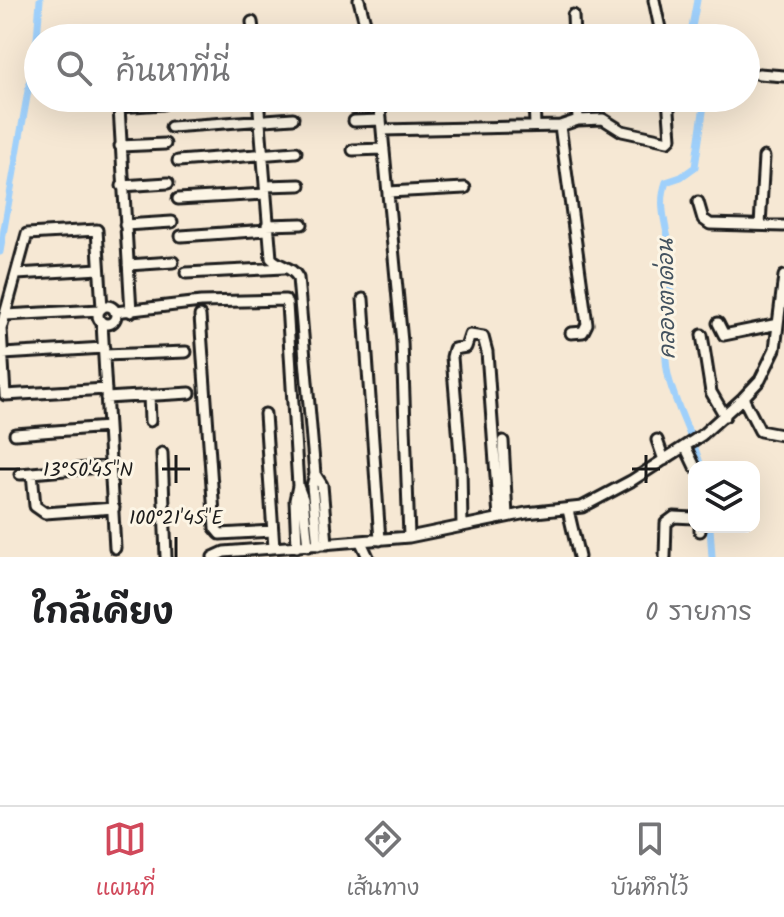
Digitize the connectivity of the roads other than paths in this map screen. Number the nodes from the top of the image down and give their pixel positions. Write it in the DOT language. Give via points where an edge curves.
graph roads {
  1 [pos="359,0"];
  2 [pos="654,0"];
  3 [pos="573,15"];
  4 [pos="365,24"];
  5 [pos="573,24"];
  6 [pos="659,24"];
  7 [pos="760,74"];
  8 [pos="784,76"];
  9 [pos="119,112"];
  10 [pos="259,112"];
  11 [pos="381,112"];
  12 [pos="534,112"];
  13 [pos="578,112"];
  14 [pos="669,112"];
  15 [pos="293,118"];
  16 [pos="578,120"];
  17 [pos="260,121"];
  18 [pos="354,121"];
  19 [pos="382,125"];
  20 [pos="535,126"];
  21 [pos="560,126"];
  22 [pos="171,127"];
  23 [pos="165,144"];
  24 [pos="120,146"];
  25 [pos="384,149"];
  26 [pos="353,150"];
  27 [pos="296,152"];
  28 [pos="263,155"];
  29 [pos="764,157"];
  30 [pos="178,161"];
  31 [pos="168,183"];
  32 [pos="300,185"];
  33 [pos="122,186"];
  34 [pos="465,188"];
  35 [pos="265,190"];
  36 [pos="388,192"];
  37 [pos="178,199"];
  38 [pos="698,202"];
  39 [pos="172,222"];
  40 [pos="302,224"];
  41 [pos="125,225"];
  42 [pos="760,225"];
  43 [pos="784,226"];
  44 [pos="267,228"];
  45 [pos="181,236"];
  46 [pos="173,262"];
  47 [pos="128,265"];
  48 [pos="284,268"];
  49 [pos="99,269"];
  50 [pos="186,273"];
  51 [pos="17,274"];
  52 [pos="784,276"];
  53 [pos="363,299"];
  54 [pos="101,309"];
  55 [pos="115,312"];
  56 [pos="131,312"];
  57 [pos="5,315"];
  58 [pos="200,316"];
  59 [pos="102,323"];
  60 [pos="718,323"];
  61 [pos="778,324"];
  62 [pos="571,333"];
  63 [pos="702,335"];
  64 [pos="104,352"];
  65 [pos="186,352"];
  66 [pos="3,354"];
  67 [pos="190,393"];
  68 [pos="106,394"];
  69 [pos="149,395"];
  70 [pos="743,398"];
  71 [pos="265,414"];
  72 [pos="725,416"];
  73 [pos="150,421"];
  74 [pos="108,427"];
  75 [pos="15,434"];
  76 [pos="781,435"];
  77 [pos="657,440"];
  78 [pos="503,441"];
  79 [pos="687,444"];
  80 [pos="162,453"];
  81 [pos="664,460"];
  82 [pos="693,461"];
  83 [pos="504,463"];
  84 [pos="516,463"];
  85 [pos="111,466"];
  86 [pos="32,473"];
  87 [pos="20,474"];
  88 [pos="114,508"];
  89 [pos="568,510"];
  90 [pos="503,517"];
  91 [pos="688,518"];
  92 [pos="462,526"];
  93 [pos="273,531"];
  94 [pos="409,537"];
  95 [pos="380,540"];
  96 [pos="361,542"];
  97 [pos="313,546"];
  98 [pos="115,548"];
  99 [pos="274,548"];
  100 [pos="166,557"];
  101 [pos="213,557"];
  102 [pos="368,557"];
  103 [pos="579,557"];
  104 [pos="665,557"];
  1 -- 4 [label="street"];
  2 -- 6 [label="street"];
  3 -- 5 [label="street"];
  7 -- 8 [label="street"];
  9 -- 24 [label="street"];
  10 -- 17 [label="street"];
  11 -- 19 [label="street"];
  12 -- 20 [label="street"];
  13 -- 16 [label="street"];
  14 -- 16 [label="street" via="670,141 622,131 603,119"];
  15 -- 17 [label="street"];
  16 -- 21 [label="street"];
  17 -- 22 [label="street"];
  17 -- 28 [label="street"];
  18 -- 19 [label="street"];
  19 -- 20 [label="street"];
  19 -- 25 [label="street"];
  20 -- 21 [label="street"];
  21 -- 62 [label="street" via="587,324 583,332"];
  23 -- 24 [label="street"];
  24 -- 33 [label="street"];
  25 -- 26 [label="street"];
  25 -- 36 [label="street"];
  27 -- 28 [label="street"];
  28 -- 30 [label="street"];
  28 -- 35 [label="street"];
  29 -- 42 [label="street"];
  31 -- 33 [label="street"];
  32 -- 35 [label="street"];
  33 -- 41 [label="street"];
  34 -- 36 [label="street"];
  35 -- 37 [label="street"];
  35 -- 44 [label="street"];
  36 -- 94 [label="street" via="402,342"];
  38 -- 42 [label="street" via="710,224"];
  39 -- 41 [label="street"];
  40 -- 44 [label="street"];
  41 -- 47 [label="street"];
  42 -- 43 [label="street"];
  44 -- 45 [label="street"];
  44 -- 48 [label="street" via="271,258"];
  46 -- 47 [label="street"];
  47 -- 56 [label="street"];
  48 -- 50 [label="street"];
  48 -- 97 [label="street" via="298,278 315,474"];
  49 -- 51 [label="street"];
  49 -- 51 [label="street" via="97,230 27,234"];
  49 -- 54 [label="street"];
  51 -- 57 [label="street"];
  52 -- 61 [label="street"];
  53 -- 95 [label="street"];
  54 -- 55 [label="street"];
  54 -- 57 [label="street"];
  54 -- 59 [label="street"];
  55 -- 56 [label="street"];
  55 -- 59 [label="street" via="113,321"];
  56 -- 97 [label="street" via="201,302 285,300 295,500"];
  57 -- 66 [label="street"];
  58 -- 93 [label="street" via="215,528 220,534"];
  59 -- 64 [label="street"];
  60 -- 61 [label="street" via="724,335"];
  61 -- 70 [label="street" via="772,359"];
  63 -- 72 [label="street" via="711,392"];
  64 -- 65 [label="street"];
  64 -- 66 [label="street"];
  64 -- 68 [label="street"];
  66 -- 68 [label="street" via="5,395"];
  67 -- 69 [label="street"];
  68 -- 69 [label="street"];
  68 -- 74 [label="street"];
  69 -- 73 [label="street"];
  70 -- 72 [label="street"];
  70 -- 76 [label="street" via="760,431"];
  71 -- 93 [label="street"];
  72 -- 79 [label="street"];
  74 -- 75 [label="street"];
  74 -- 85 [label="street"];
  77 -- 81 [label="street"];
  78 -- 83 [label="street"];
  79 -- 81 [label="street"];
  79 -- 82 [label="street"];
  80 -- 100 [label="street"];
  81 -- 89 [label="street"];
  83 -- 84 [label="street"];
  83 -- 90 [label="street"];
  85 -- 86 [label="street"];
  85 -- 88 [label="street"];
  86 -- 87 [label="street"];
  86 -- 88 [label="street" via="35,506 45,513"];
  88 -- 98 [label="street"];
  89 -- 90 [label="street"];
  89 -- 103 [label="street"];
  90 -- 92 [label="street"];
  90 -- 92 [label="street" via="487,352 483,337 470,335 466,347 454,349 452,357"];
  91 -- 104 [label="street" via="666,523"];
  92 -- 94 [label="street"];
  93 -- 99 [label="street"];
  94 -- 95 [label="street"];
  95 -- 96 [label="street"];
  96 -- 97 [label="street"];
  96 -- 102 [label="street"];
  97 -- 99 [label="street"];
  99 -- 101 [label="street"];
}
